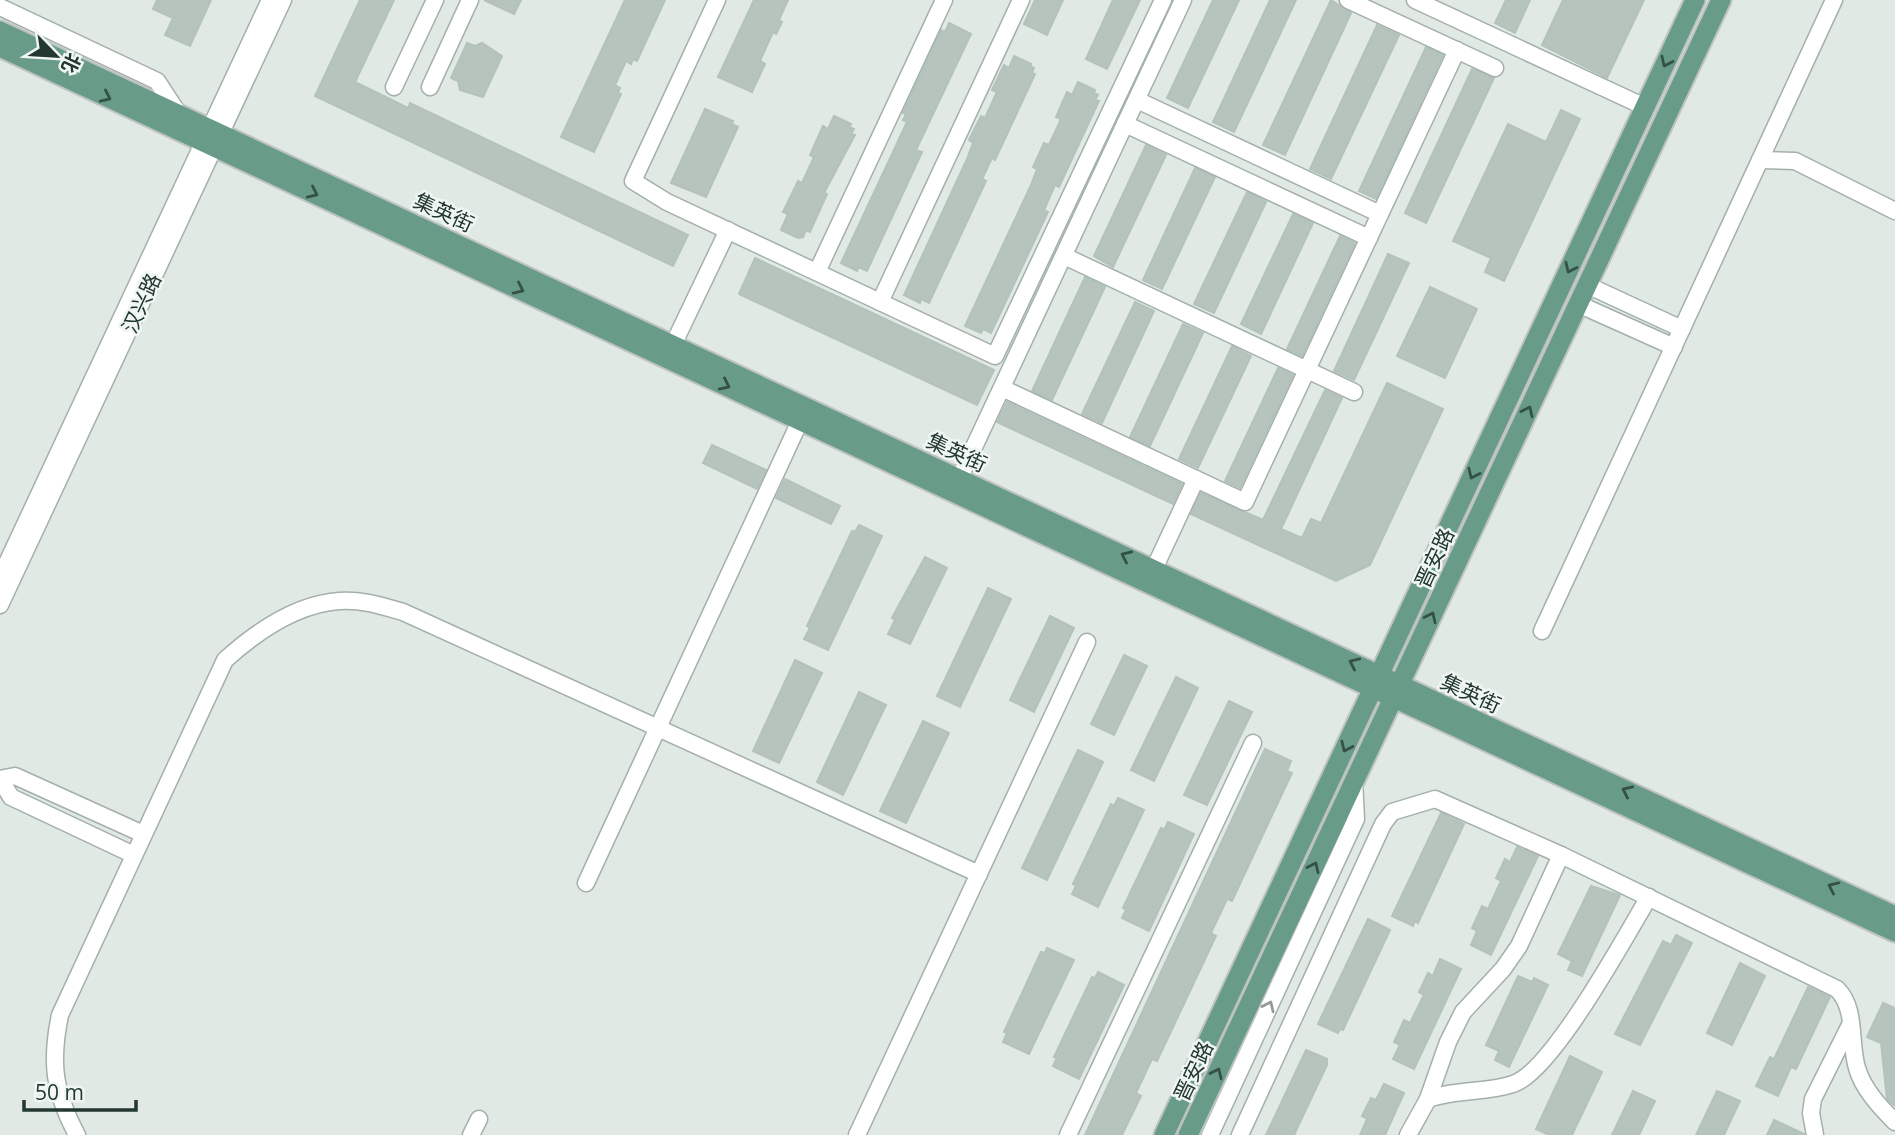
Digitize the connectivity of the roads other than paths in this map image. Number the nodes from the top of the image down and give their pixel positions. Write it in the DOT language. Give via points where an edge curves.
graph roads {
  1 [pos="270,0"];
  2 [pos="282,0"];
  3 [pos="435,0"];
  4 [pos="471,0"];
  5 [pos="717,0"];
  6 [pos="944,0"];
  7 [pos="1021,0"];
  8 [pos="1163,0"];
  9 [pos="1183,0"];
  10 [pos="1348,0"];
  11 [pos="1415,0"];
  12 [pos="1695,0"];
  13 [pos="1721,0"];
  14 [pos="1834,0"];
  15 [pos="0,7"];
  16 [pos="0,31"];
  17 [pos="0,47"];
  18 [pos="1457,50"];
  19 [pos="1495,68"];
  20 [pos="394,87"];
  21 [pos="430,87"];
  22 [pos="1137,100"];
  23 [pos="1645,107"];
  24 [pos="178,113"];
  25 [pos="1125,124"];
  26 [pos="212,138"];
  27 [pos="1760,160"];
  28 [pos="1895,211"];
  29 [pos="1380,214"];
  30 [pos="728,230"];
  31 [pos="1369,238"];
  32 [pos="1063,256"];
  33 [pos="817,272"];
  34 [pos="1587,285"];
  35 [pos="880,302"];
  36 [pos="1578,304"];
  37 [pos="1682,329"];
  38 [pos="673,345"];
  39 [pos="1674,347"];
  40 [pos="1307,370"];
  41 [pos="1002,388"];
  42 [pos="1354,392"];
  43 [pos="800,421"];
  44 [pos="959,478"];
  45 [pos="1196,479"];
  46 [pos="1153,569"];
  47 [pos="0,578"];
  48 [pos="0,605"];
  49 [pos="1542,631"];
  50 [pos="1087,642"];
  51 [pos="1376,682"];
  52 [pos="1396,691"];
  53 [pos="658,727"];
  54 [pos="1253,743"];
  55 [pos="0,779"];
  56 [pos="1354,780"];
  57 [pos="143,834"];
  58 [pos="134,855"];
  59 [pos="1561,855"];
  60 [pos="979,874"];
  61 [pos="586,883"];
  62 [pos="1649,897"];
  63 [pos="1895,916"];
  64 [pos="1895,932"];
  65 [pos="1850,1025"];
  66 [pos="1428,1099"];
  67 [pos="479,1119"];
  68 [pos="1895,1122"];
  69 [pos="77,1135"];
  70 [pos="471,1135"];
  71 [pos="857,1135"];
  72 [pos="1068,1135"];
  73 [pos="1164,1135"];
  74 [pos="1188,1135"];
  75 [pos="1210,1135"];
  76 [pos="1240,1135"];
  77 [pos="1408,1135"];
  78 [pos="1815,1135"];
  1 -- 26 [label="street, 汉兴路"];
  2 -- 26 [label="street, 汉兴路"];
  3 -- 20 [label="street"];
  4 -- 21 [label="street"];
  5 -- 30 [label="street" via="633,181"];
  6 -- 33 [label="street"];
  7 -- 35 [label="street"];
  8 -- 35 [label="street" via="995,356"];
  9 -- 22 [label="street"];
  10 -- 18 [label="street"];
  11 -- 23 [label="street"];
  12 -- 23 [label="main road, 晋安路, one-way"];
  13 -- 34 [label="main road, 晋安路"];
  14 -- 27 [label="street"];
  15 -- 24 [label="street" via="157,81"];
  16 -- 24 [label="main road, 集英街"];
  17 -- 26 [label="main road, 集英街, one-way"];
  18 -- 19 [label="street"];
  18 -- 29 [label="street"];
  22 -- 25 [label="street"];
  22 -- 29 [label="street"];
  23 -- 51 [label="main road, 晋安路, one-way"];
  24 -- 26 [label="main road, 集英街"];
  25 -- 31 [label="street"];
  25 -- 32 [label="street"];
  26 -- 38 [label="main road, 集英街"];
  26 -- 43 [label="main road, 集英街, one-way"];
  26 -- 47 [label="street, 汉兴路"];
  26 -- 48 [label="street, 汉兴路"];
  27 -- 28 [label="street" via="1795,161"];
  27 -- 37 [label="street"];
  29 -- 31 [label="street"];
  30 -- 33 [label="street"];
  30 -- 38 [label="street"];
  31 -- 40 [label="street"];
  32 -- 40 [label="street"];
  32 -- 41 [label="street"];
  33 -- 35 [label="street"];
  34 -- 36 [label="main road, 晋安路"];
  34 -- 37 [label="street"];
  36 -- 39 [label="street"];
  52 -- 36 [label="main road, 晋安路, one-way"];
  37 -- 39 [label="street"];
  38 -- 44 [label="main road, 集英街"];
  39 -- 49 [label="street"];
  40 -- 42 [label="street"];
  40 -- 45 [label="street" via="1245,502"];
  41 -- 44 [label="street"];
  41 -- 45 [label="street"];
  43 -- 51 [label="main road, 集英街"];
  43 -- 53 [label="street"];
  46 -- 44 [label="main road, 集英街, one-way"];
  45 -- 46 [label="street"];
  51 -- 46 [label="main road, 集英街, one-way"];
  50 -- 60 [label="street"];
  51 -- 52 [label="main road, 集英街"];
  51 -- 73 [label="main road, 晋安路, one-way"];
  52 -- 56 [label="main road, 晋安路"];
  63 -- 52 [label="main road, 集英街, one-way"];
  52 -- 64 [label="main road, 集英街"];
  53 -- 57 [label="street" via="403,611 364,602 313,606 249,638 225,660"];
  53 -- 60 [label="street"];
  53 -- 61 [label="street"];
  54 -- 72 [label="street"];
  55 -- 57 [label="street" via="15,776"];
  55 -- 58 [label="street" via="11,797"];
  74 -- 56 [label="main road, 晋安路, one-way"];
  75 -- 56 [label="street, one-way" via="1356,820"];
  57 -- 58 [label="street"];
  58 -- 69 [label="street" via="60,1015 54,1044 54,1077"];
  59 -- 62 [label="street"];
  59 -- 66 [label="street" via="1519,946 1463,1012"];
  59 -- 76 [label="street" via="1442,800 1429,799 1392,812"];
  60 -- 71 [label="street"];
  62 -- 65 [label="street" via="1837,989 1847,999"];
  62 -- 66 [label="street" via="1594,988 1529,1074 1515,1084"];
  65 -- 68 [label="street" via="1857,1070"];
  65 -- 78 [label="street" via="1813,1099"];
  66 -- 77 [label="street"];
  67 -- 70 [label="street"];
}
